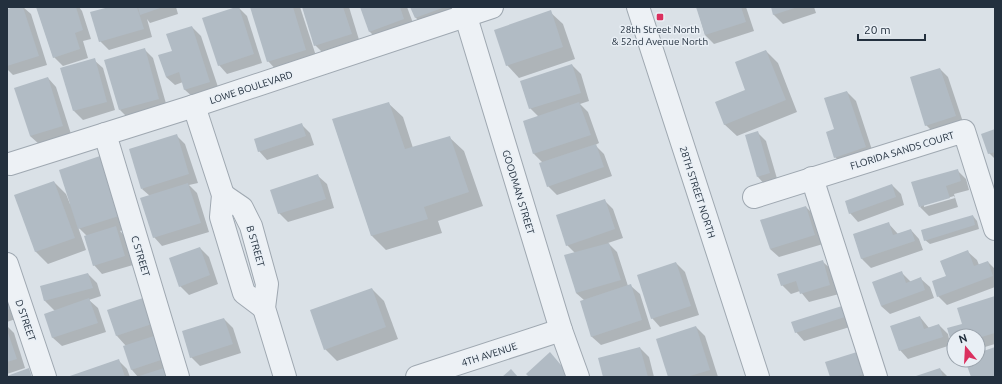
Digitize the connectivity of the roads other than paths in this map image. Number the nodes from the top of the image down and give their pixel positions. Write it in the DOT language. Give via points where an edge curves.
graph roads {
  1 [pos="492,7"];
  2 [pos="638,7"];
  3 [pos="465,11"];
  4 [pos="194,106"];
  5 [pos="105,134"];
  6 [pos="8,162"];
  7 [pos="812,178"];
  8 [pos="754,197"];
  9 [pos="995,229"];
  10 [pos="7,264"];
  11 [pos="561,330"];
  12 [pos="45,377"];
  13 [pos="178,377"];
  14 [pos="285,377"];
  15 [pos="418,377"];
  16 [pos="578,377"];
  17 [pos="758,377"];
  18 [pos="876,377"];
  1 -- 3 [label="street, LOWE BOULEVARD"];
  2 -- 17 [label="street, 28TH STREET NORTH"];
  3 -- 4 [label="street, LOWE BOULEVARD"];
  3 -- 11 [label="street, GOODMAN STREET"];
  4 -- 5 [label="street, LOWE BOULEVARD"];
  4 -- 14 [label="street, B STREET" via="223,195 242,208 251,226 266,284 264,308"];
  5 -- 6 [label="street, LOWE BOULEVARD"];
  5 -- 13 [label="street, C STREET"];
  7 -- 8 [label="street, FLORIDA SANDS COURT"];
  7 -- 9 [label="street, FLORIDA SANDS COURT" via="964,132"];
  7 -- 18 [label="street"];
  10 -- 12 [label="street, D STREET"];
  11 -- 15 [label="street, 4TH AVENUE"];
  11 -- 16 [label="street, GOODMAN STREET"];
}
